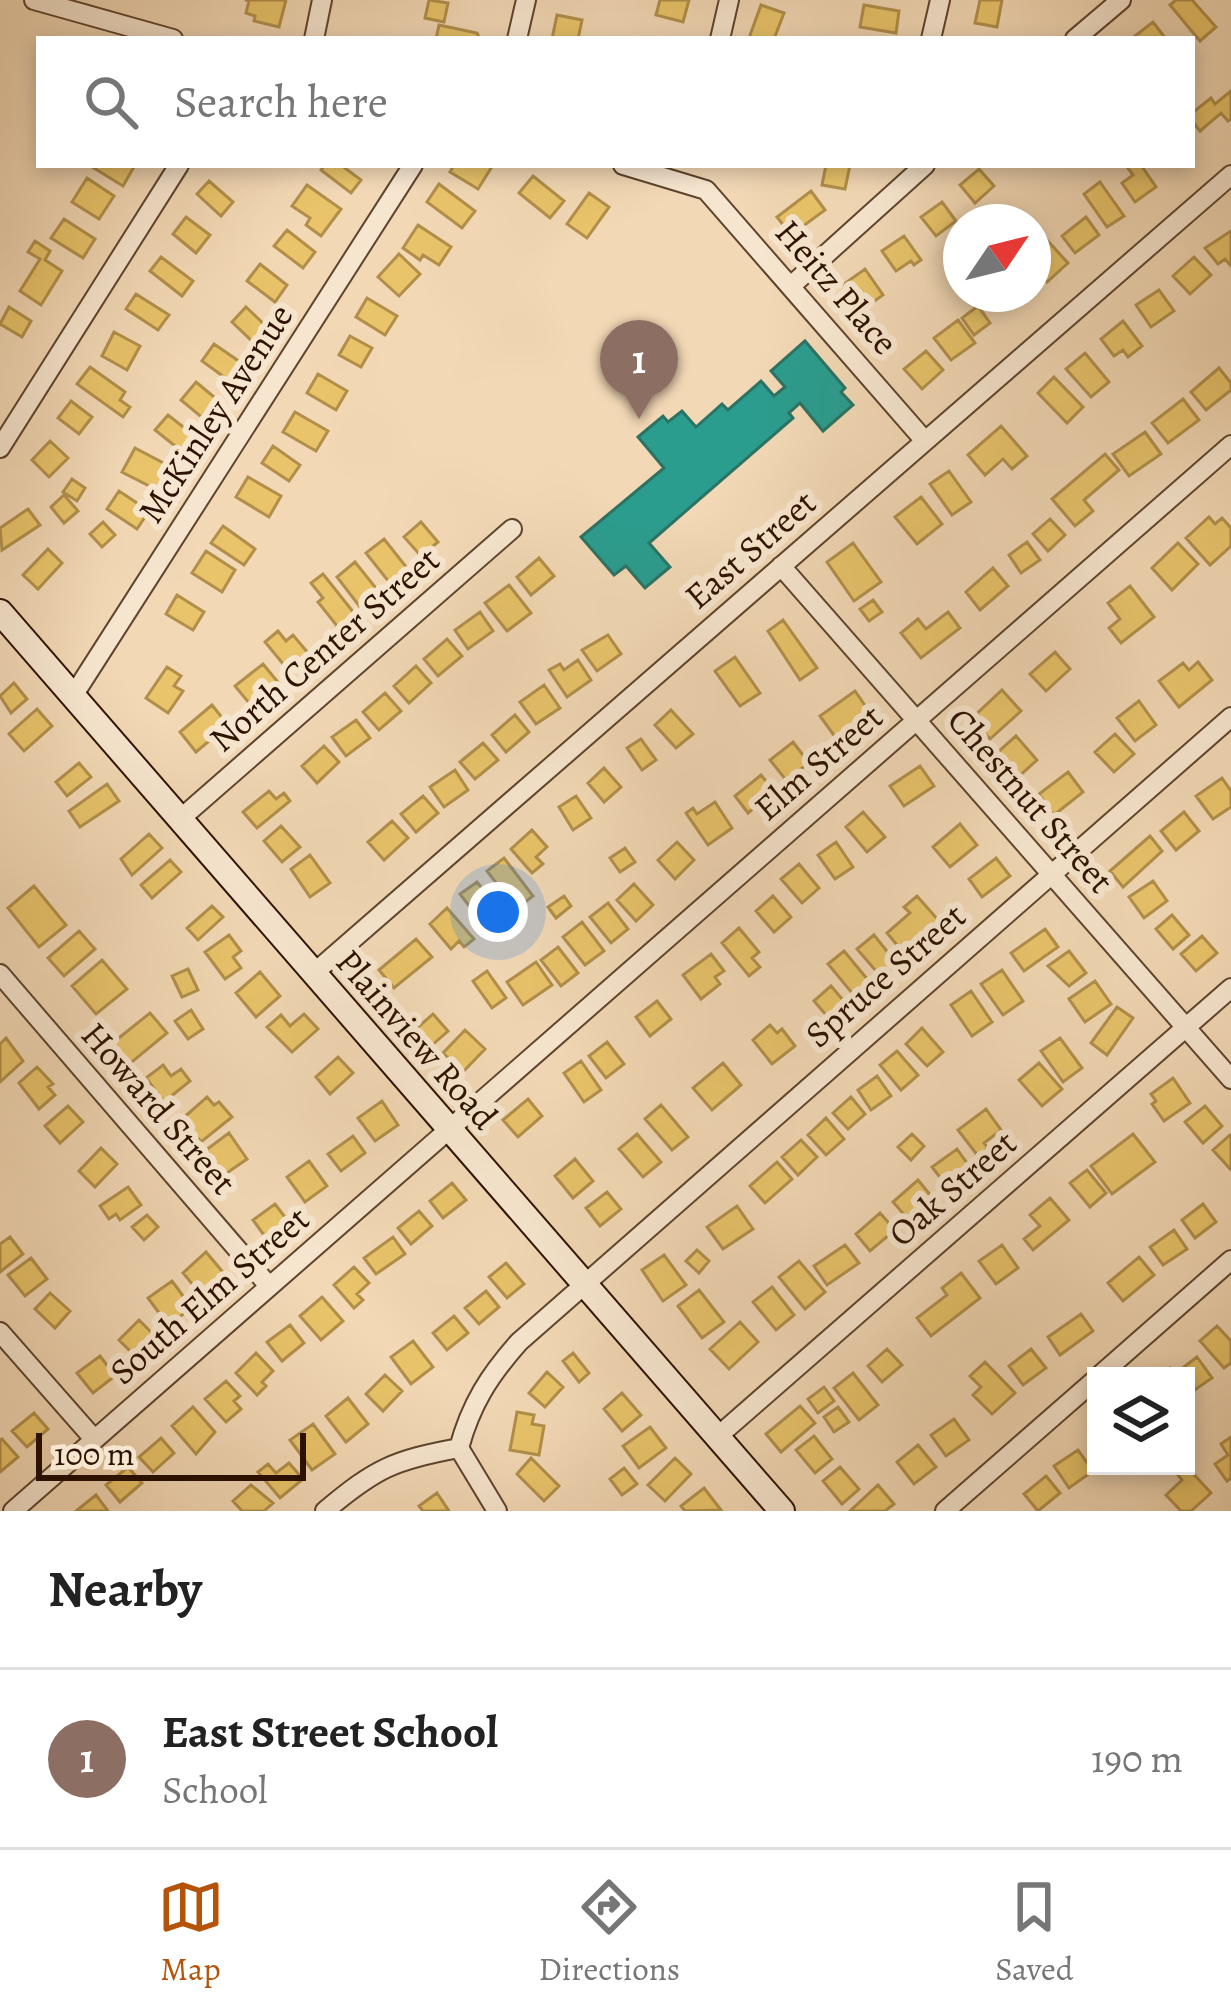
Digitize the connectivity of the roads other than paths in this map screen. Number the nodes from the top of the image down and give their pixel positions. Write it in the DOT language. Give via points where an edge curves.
graph roads {
  1 [pos="34,0"];
  2 [pos="322,0"];
  3 [pos="526,0"];
  4 [pos="729,0"];
  5 [pos="940,0"];
  6 [pos="1121,0"];
  7 [pos="161,36"];
  8 [pos="315,36"];
  9 [pos="518,36"];
  10 [pos="720,36"];
  11 [pos="932,36"];
  12 [pos="1079,36"];
  13 [pos="177,168"];
  14 [pos="411,168"];
  15 [pos="644,168"];
  16 [pos="902,168"];
  17 [pos="922,168"];
  18 [pos="687,174"];
  19 [pos="1231,175"];
  20 [pos="898,189"];
  21 [pos="792,285"];
  22 [pos="925,441"];
  23 [pos="1231,445"];
  24 [pos="0,448"];
  25 [pos="512,529"];
  26 [pos="781,566"];
  27 [pos="0,612"];
  28 [pos="73,696"];
  29 [pos="1231,717"];
  30 [pos="916,719"];
  31 [pos="179,820"];
  32 [pos="1051,874"];
  33 [pos="314,973"];
  34 [pos="0,974"];
  35 [pos="1231,988"];
  36 [pos="1186,1028"];
  37 [pos="1231,1079"];
  38 [pos="448,1130"];
  39 [pos="1231,1260"];
  40 [pos="584,1284"];
  41 [pos="269,1286"];
  42 [pos="0,1332"];
  43 [pos="1109,1367"];
  44 [pos="1087,1387"];
  45 [pos="717,1437"];
  46 [pos="94,1439"];
  47 [pos="459,1448"];
  48 [pos="13,1511"];
  49 [pos="326,1511"];
  50 [pos="497,1511"];
  51 [pos="782,1511"];
  52 [pos="945,1511"];
  1 -- 7 [label="street"];
  2 -- 8 [label="street"];
  3 -- 9 [label="street"];
  4 -- 10 [label="street"];
  5 -- 11 [label="street"];
  6 -- 12 [label="street"];
  13 -- 24 [label="street"];
  14 -- 28 [label="street, McKinley Avenue"];
  15 -- 18 [label="street, Heitz Place"];
  16 -- 20 [label="street"];
  17 -- 20 [label="street"];
  18 -- 21 [label="street, Heitz Place"];
  19 -- 22 [label="street, East Street"];
  20 -- 21 [label="street"];
  21 -- 22 [label="street, Heitz Place"];
  22 -- 26 [label="street, East Street"];
  23 -- 30 [label="street, Elm Street"];
  25 -- 31 [label="street, North Center Street"];
  26 -- 30 [label="street, Chestnut Street"];
  26 -- 33 [label="street, East Street"];
  27 -- 28 [label="main road, Plainview Road"];
  28 -- 31 [label="main road, Plainview Road"];
  29 -- 32 [label="street, Spruce Street"];
  30 -- 32 [label="street, Chestnut Street"];
  30 -- 38 [label="street, Elm Street"];
  31 -- 33 [label="main road, Plainview Road"];
  32 -- 36 [label="street, Chestnut Street"];
  32 -- 40 [label="street, Spruce Street"];
  33 -- 38 [label="main road, Plainview Road"];
  34 -- 41 [label="street, Howard Street"];
  35 -- 36 [label="street, Oak Street"];
  36 -- 37 [label="street, Chestnut Street"];
  36 -- 45 [label="street, Oak Street"];
  38 -- 40 [label="main road, Plainview Road"];
  38 -- 41 [label="street, South Elm Street"];
  39 -- 43 [label="street"];
  40 -- 45 [label="main road, Plainview Road"];
  40 -- 47 [label="street, Spruce Street" via="486,1380"];
  41 -- 46 [label="street, South Elm Street"];
  42 -- 46 [label="street"];
  44 -- 52 [label="street"];
  45 -- 51 [label="main road, Plainview Road"];
  46 -- 48 [label="street, South Elm Street"];
  47 -- 49 [label="street" via="369,1474"];
  47 -- 50 [label="street"];
}
